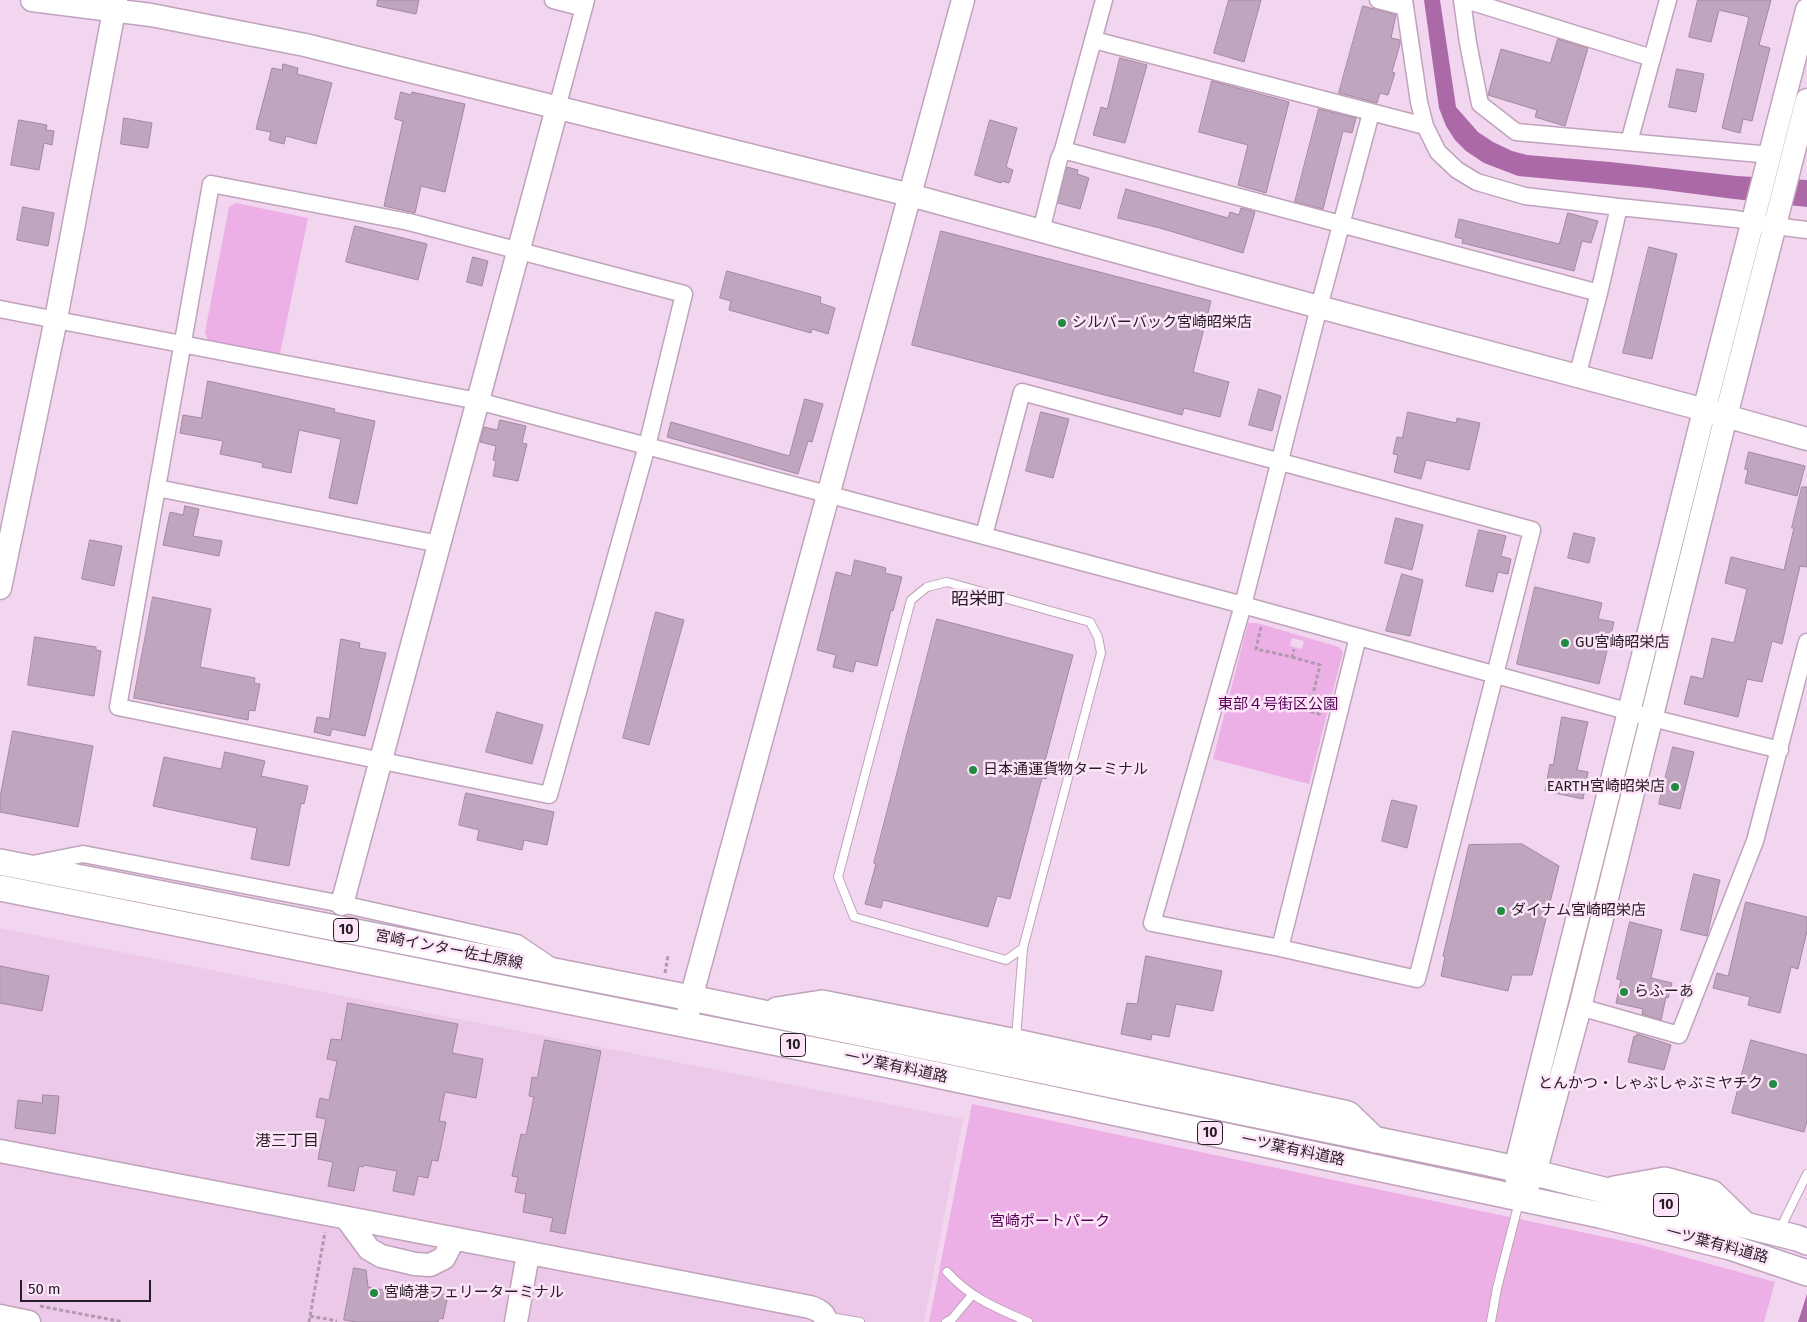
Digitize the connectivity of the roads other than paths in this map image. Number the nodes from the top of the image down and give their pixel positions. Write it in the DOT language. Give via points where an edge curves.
graph roads {
  1 [pos="32,0"];
  2 [pos="553,0"];
  3 [pos="963,0"];
  4 [pos="1104,0"];
  5 [pos="1378,0"];
  6 [pos="1462,0"];
  7 [pos="1466,0"];
  8 [pos="1668,0"];
  9 [pos="585,4"];
  10 [pos="1404,4"];
  11 [pos="115,5"];
  12 [pos="1807,10"];
  13 [pos="1094,40"];
  14 [pos="1652,58"];
  15 [pos="1807,100"];
  16 [pos="557,108"];
  17 [pos="1371,113"];
  18 [pos="1425,126"];
  19 [pos="1628,142"];
  20 [pos="1064,150"];
  21 [pos="1769,160"];
  22 [pos="1797,160"];
  23 [pos="910,195"];
  24 [pos="1619,207"];
  25 [pos="1754,217"];
  26 [pos="1776,221"];
  27 [pos="1342,223"];
  28 [pos="1807,230"];
  29 [pos="1041,231"];
  30 [pos="519,250"];
  31 [pos="1599,293"];
  32 [pos="1319,307"];
  33 [pos="0,309"];
  34 [pos="56,319"];
  35 [pos="183,344"];
  36 [pos="1577,377"];
  37 [pos="478,401"];
  38 [pos="1715,413"];
  39 [pos="1807,439"];
  40 [pos="647,446"];
  41 [pos="1279,461"];
  42 [pos="157,488"];
  43 [pos="828,494"];
  44 [pos="984,535"];
  45 [pos="439,544"];
  46 [pos="0,588"];
  47 [pos="1243,605"];
  48 [pos="1358,637"];
  49 [pos="1807,642"];
  50 [pos="1495,675"];
  51 [pos="1629,712"];
  52 [pos="1652,718"];
  53 [pos="1780,750"];
  54 [pos="381,760"];
  55 [pos="10,864"];
  56 [pos="0,888"];
  57 [pos="342,904"];
  58 [pos="1023,948"];
  59 [pos="1280,948"];
  60 [pos="558,971"];
  61 [pos="692,998"];
  62 [pos="1580,1007"];
  63 [pos="762,1012"];
  64 [pos="686,1024"];
  65 [pos="1016,1042"];
  66 [pos="1375,1140"];
  67 [pos="0,1151"];
  68 [pos="1525,1171"];
  69 [pos="1807,1174"];
  70 [pos="1520,1198"];
  71 [pos="339,1225"];
  72 [pos="1794,1237"];
  73 [pos="454,1239"];
  74 [pos="528,1254"];
  75 [pos="1796,1269"];
  76 [pos="948,1272"];
  77 [pos="972,1295"];
  78 [pos="33,1314"];
  79 [pos="0,1316"];
  80 [pos="826,1319"];
  81 [pos="516,1322"];
  82 [pos="860,1322"];
  83 [pos="946,1322"];
  84 [pos="1028,1322"];
  85 [pos="1491,1322"];
  1 -- 11 [label="street"];
  2 -- 9 [label="street"];
  3 -- 23 [label="street"];
  4 -- 13 [label="street"];
  5 -- 10 [label="street"];
  6 -- 19 [label="street" via="1480,104 1516,132"];
  7 -- 14 [label="street"];
  8 -- 14 [label="street"];
  9 -- 16 [label="street"];
  10 -- 18 [label="street"];
  11 -- 16 [label="street" via="305,45"];
  11 -- 34 [label="street"];
  12 -- 21 [label="street"];
  13 -- 17 [label="street"];
  13 -- 20 [label="street"];
  14 -- 19 [label="street"];
  15 -- 22 [label="street"];
  16 -- 23 [label="street"];
  16 -- 30 [label="street"];
  17 -- 18 [label="street"];
  17 -- 27 [label="street"];
  18 -- 24 [label="street" via="1438,152 1457,170 1477,182 1525,196"];
  19 -- 21 [label="street"];
  20 -- 27 [label="street"];
  20 -- 29 [label="street"];
  21 -- 25 [label="street"];
  22 -- 26 [label="street"];
  23 -- 29 [label="street"];
  23 -- 43 [label="street"];
  24 -- 25 [label="street"];
  24 -- 31 [label="street"];
  25 -- 26 [label="street"];
  25 -- 38 [label="street"];
  26 -- 28 [label="street"];
  26 -- 38 [label="street"];
  27 -- 31 [label="street"];
  27 -- 32 [label="street"];
  29 -- 32 [label="street"];
  30 -- 35 [label="street" via="409,222 211,184"];
  30 -- 37 [label="street"];
  30 -- 40 [label="street" via="684,294"];
  31 -- 36 [label="street"];
  32 -- 36 [label="street"];
  32 -- 41 [label="street"];
  33 -- 34 [label="street"];
  34 -- 35 [label="street"];
  34 -- 46 [label="street"];
  35 -- 37 [label="street"];
  35 -- 42 [label="street"];
  36 -- 38 [label="street"];
  37 -- 40 [label="street"];
  37 -- 45 [label="street"];
  38 -- 39 [label="street"];
  38 -- 51 [label="street"];
  38 -- 52 [label="street"];
  40 -- 43 [label="street"];
  40 -- 54 [label="street" via="549,795"];
  41 -- 44 [label="street" via="1022,392"];
  41 -- 47 [label="street"];
  41 -- 50 [label="street" via="1532,530"];
  42 -- 45 [label="street"];
  42 -- 54 [label="street" via="118,707"];
  43 -- 44 [label="street"];
  43 -- 61 [label="street"];
  44 -- 47 [label="street"];
  45 -- 54 [label="street"];
  47 -- 48 [label="street"];
  47 -- 59 [label="street" via="1152,923"];
  48 -- 50 [label="street"];
  48 -- 59 [label="street"];
  49 -- 53 [label="street"];
  50 -- 51 [label="street"];
  50 -- 59 [label="street" via="1417,979"];
  51 -- 52 [label="street"];
  51 -- 68 [label="street"];
  52 -- 53 [label="street"];
  52 -- 62 [label="street"];
  53 -- 62 [label="street" via="1755,841 1679,1035"];
  54 -- 57 [label="street"];
  55 -- 57 [label="street" via="83,854"];
  55 -- 60 [label="main road, 宮崎インター佐土原線 / 10"];
  56 -- 64 [label="main road, 宮崎インター佐土原線 / 10"];
  57 -- 60 [label="street" via="517,943"];
  58 -- 58 [label="lane" via="1101,653 1098,637 1090,622 947,582 927,587 911,600 838,876 854,917 1006,960"];
  58 -- 65 [label="lane"];
  60 -- 61 [label="main road, 宮崎インター佐土原線 / 10"];
  61 -- 63 [label="main road, 一ツ葉有料道路 / 10"];
  61 -- 64 [label="street"];
  62 -- 68 [label="street"];
  63 -- 65 [label="main road" via="822,1003"];
  63 -- 66 [label="main road, 一ツ葉有料道路 / 10"];
  64 -- 70 [label="main road, 一ツ葉有料道路 / 10"];
  65 -- 66 [label="main road" via="1348,1114"];
  66 -- 68 [label="main road, 一ツ葉有料道路 / 10"];
  67 -- 71 [label="street"];
  68 -- 70 [label="street"];
  68 -- 72 [label="main road, 一ツ葉有料道路 / 10"];
  69 -- 72 [label="lane"];
  70 -- 75 [label="main road, 一ツ葉有料道路 / 10" via="1730,1247"];
  70 -- 85 [label="lane"];
  71 -- 73 [label="street"];
  71 -- 73 [label="street" via="382,1256 415,1264 430,1265 444,1258"];
  73 -- 74 [label="street"];
  74 -- 80 [label="street" via="810,1307 819,1310"];
  74 -- 81 [label="street"];
  76 -- 77 [label="lane"];
  77 -- 83 [label="lane"];
  77 -- 84 [label="lane"];
  78 -- 79 [label="street"];
  80 -- 82 [label="lane"];
}
